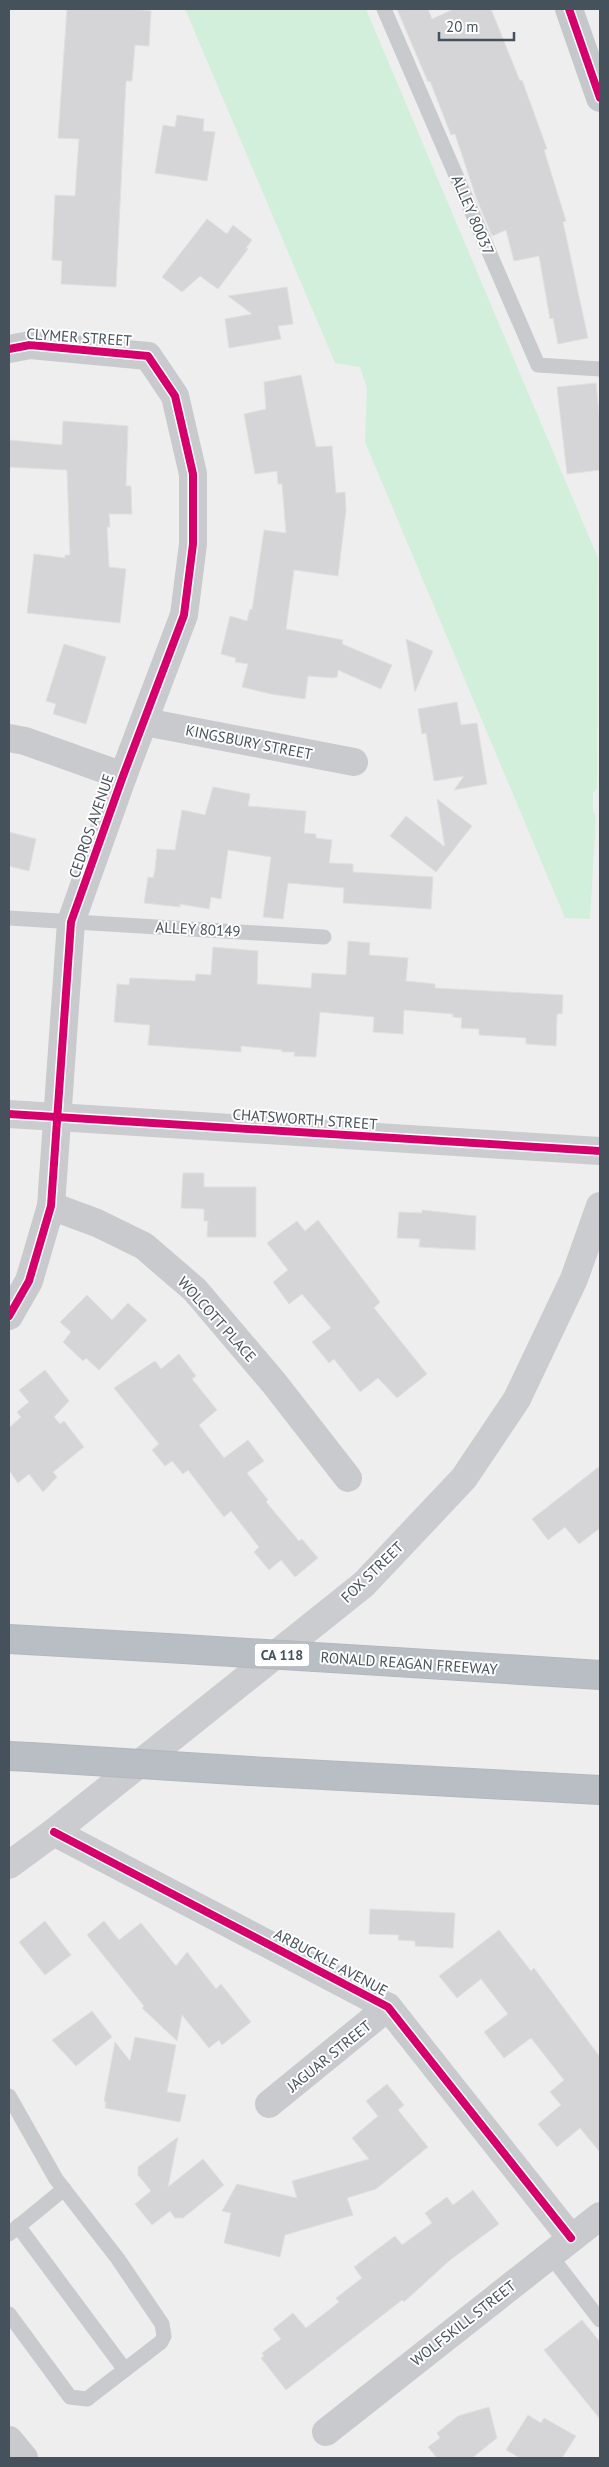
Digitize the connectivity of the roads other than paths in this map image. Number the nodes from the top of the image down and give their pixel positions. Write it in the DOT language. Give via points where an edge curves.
graph roads {
  1 [pos="384,9"];
  2 [pos="568,9"];
  3 [pos="600,98"];
  4 [pos="9,349"];
  5 [pos="148,356"];
  6 [pos="600,369"];
  7 [pos="145,722"];
  8 [pos="9,738"];
  9 [pos="354,762"];
  10 [pos="123,776"];
  11 [pos="9,918"];
  12 [pos="71,922"];
  13 [pos="324,937"];
  14 [pos="9,1114"];
  15 [pos="57,1117"];
  16 [pos="600,1152"];
  17 [pos="51,1206"];
  18 [pos="600,1206"];
  19 [pos="9,1316"];
  20 [pos="348,1478"];
  21 [pos="9,1639"];
  22 [pos="600,1675"];
  23 [pos="19,1756"];
  24 [pos="600,1790"];
  25 [pos="54,1832"];
  26 [pos="9,1865"];
  27 [pos="388,2007"];
  28 [pos="9,2096"];
  29 [pos="269,2104"];
  30 [pos="64,2189"];
  31 [pos="600,2216"];
  32 [pos="14,2230"];
  33 [pos="571,2238"];
  34 [pos="550,2255"];
  35 [pos="9,2314"];
  36 [pos="600,2320"];
  37 [pos="125,2370"];
  38 [pos="326,2432"];
  39 [pos="9,2440"];
  40 [pos="24,2458"];
  1 -- 6 [label="lane, ALLEY 80037" via="538,365"];
  2 -- 3 [label="main road"];
  4 -- 5 [label="street, CLYMER STREET" via="30,344"];
  5 -- 7 [label="street, CEDROS AVENUE" via="175,396 193,474 193,544 184,615"];
  7 -- 9 [label="street, KINGSBURY STREET"];
  7 -- 10 [label="street, CEDROS AVENUE"];
  8 -- 10 [label="street"];
  10 -- 12 [label="street, CEDROS AVENUE"];
  11 -- 12 [label="lane, ALLEY 80149"];
  12 -- 13 [label="lane, ALLEY 80149"];
  12 -- 15 [label="street, CEDROS AVENUE"];
  14 -- 15 [label="main road, CHATSWORTH STREET"];
  15 -- 16 [label="main road, CHATSWORTH STREET"];
  15 -- 17 [label="street, CEDROS AVENUE"];
  17 -- 19 [label="street, CEDROS AVENUE" via="29,1281"];
  17 -- 20 [label="street, WOLCOTT PLACE" via="97,1223 144,1246 195,1290 274,1383"];
  18 -- 25 [label="main road, FOX STREET" via="574,1279 518,1399 464,1478 364,1584"];
  21 -- 22 [label="highway, RONALD REAGAN FREEWAY / CA 118, bridge"];
  23 -- 24 [label="highway, bridge"];
  25 -- 26 [label="main road, FOX STREET"];
  25 -- 27 [label="street, ARBUCKLE AVENUE"];
  27 -- 29 [label="street, JAGUAR STREET"];
  27 -- 33 [label="street, ARBUCKLE AVENUE"];
  28 -- 30 [label="lane"];
  30 -- 32 [label="lane"];
  30 -- 37 [label="lane" via="118,2259 162,2324 164,2336 161,2342"];
  31 -- 33 [label="street, WOLFSKILL STREET"];
  32 -- 37 [label="lane"];
  33 -- 34 [label="street, WOLFSKILL STREET"];
  34 -- 36 [label="lane"];
  34 -- 38 [label="street, WOLFSKILL STREET"];
  35 -- 37 [label="lane" via="70,2397 87,2399"];
  39 -- 40 [label="street"];
}
